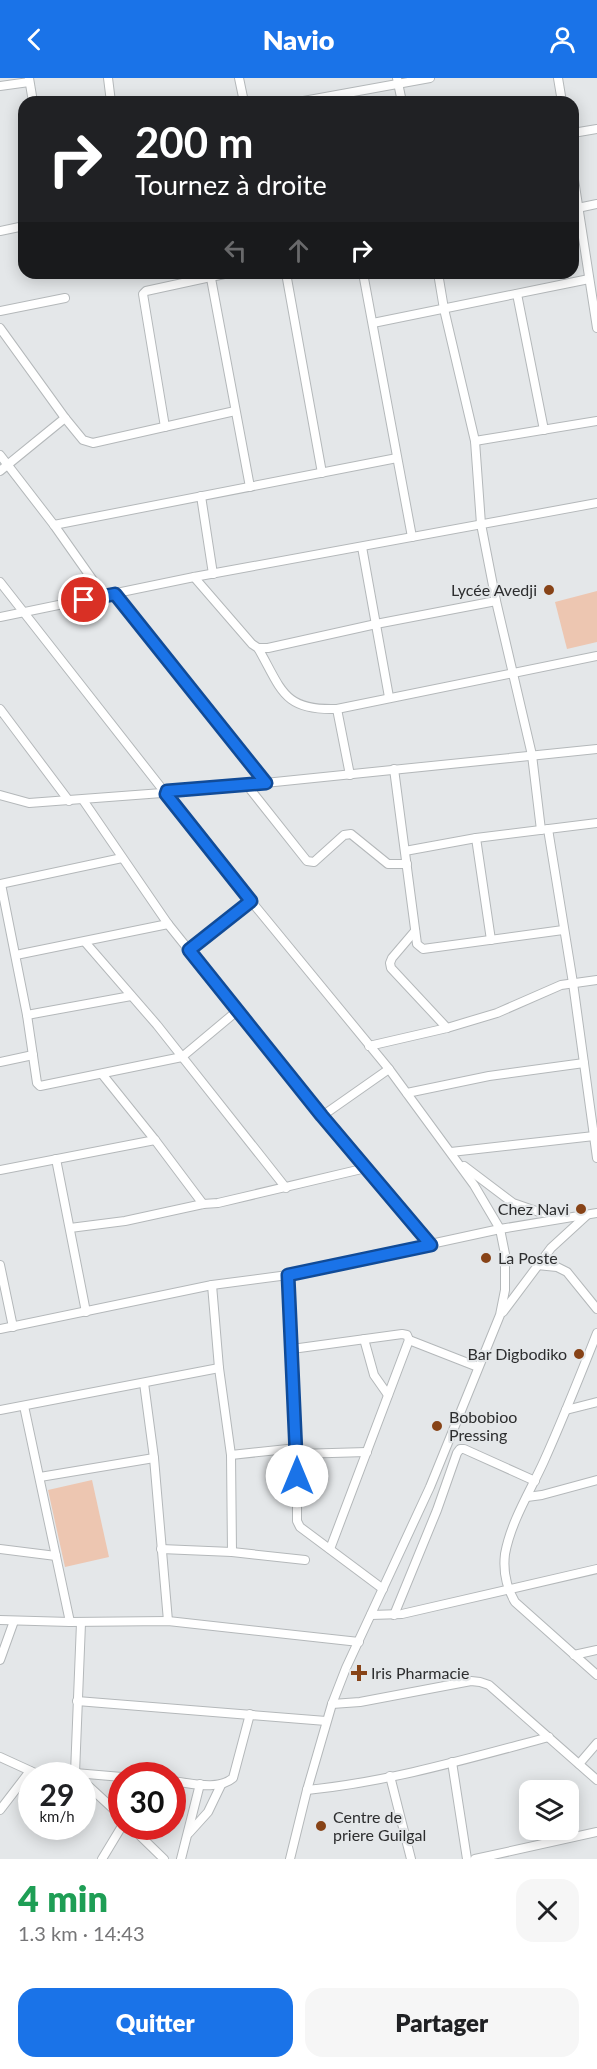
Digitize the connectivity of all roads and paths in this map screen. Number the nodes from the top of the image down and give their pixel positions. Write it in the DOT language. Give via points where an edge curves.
graph roads {
  1 [pos="108,78"];
  2 [pos="239,78"];
  3 [pos="430,78"];
  4 [pos="558,78"];
  5 [pos="29,80"];
  6 [pos="397,81"];
  7 [pos="0,87"];
  8 [pos="32,96"];
  9 [pos="110,96"];
  10 [pos="243,96"];
  11 [pos="326,96"];
  12 [pos="401,96"];
  13 [pos="561,96"];
  14 [pos="597,129"];
  15 [pos="579,133"];
  16 [pos="597,204"];
  17 [pos="579,207"];
  18 [pos="579,224"];
  19 [pos="18,227"];
  20 [pos="0,231"];
  21 [pos="194,279"];
  22 [pos="211,279"];
  23 [pos="287,279"];
  24 [pos="364,279"];
  25 [pos="439,279"];
  26 [pos="589,279"];
  27 [pos="517,294"];
  28 [pos="65,298"];
  29 [pos="444,309"];
  30 [pos="0,311"];
  31 [pos="374,323"];
  32 [pos="0,328"];
  33 [pos="597,328"];
  34 [pos="235,411"];
  35 [pos="65,418"];
  36 [pos="597,421"];
  37 [pos="165,427"];
  38 [pos="544,429"];
  39 [pos="475,441"];
  40 [pos="0,455"];
  41 [pos="397,458"];
  42 [pos="7,465"];
  43 [pos="0,471"];
  44 [pos="322,473"];
  45 [pos="250,487"];
  46 [pos="201,496"];
  47 [pos="597,503"];
  48 [pos="481,524"];
  49 [pos="54,525"];
  50 [pos="412,537"];
  51 [pos="362,547"];
  52 [pos="213,574"];
  53 [pos="194,577"];
  54 [pos="0,582"];
  55 [pos="115,594"];
  56 [pos="104,596"];
  57 [pos="496,602"];
  58 [pos="25,613"];
  59 [pos="0,617"];
  60 [pos="376,624"];
  61 [pos="258,648"];
  62 [pos="597,656"];
  63 [pos="514,672"];
  64 [pos="389,697"];
  65 [pos="0,709"];
  66 [pos="337,709"];
  67 [pos="597,748"];
  68 [pos="532,755"];
  69 [pos="394,769"];
  70 [pos="350,775"];
  71 [pos="266,783"];
  72 [pos="246,784"];
  73 [pos="165,792"];
  74 [pos="0,795"];
  75 [pos="83,800"];
  76 [pos="69,801"];
  77 [pos="597,823"];
  78 [pos="544,829"];
  79 [pos="476,838"];
  80 [pos="405,851"];
  81 [pos="122,858"];
  82 [pos="407,864"];
  83 [pos="1,884"];
  84 [pos="251,901"];
  85 [pos="168,924"];
  86 [pos="563,930"];
  87 [pos="415,931"];
  88 [pos="491,940"];
  89 [pos="84,942"];
  90 [pos="189,950"];
  91 [pos="16,955"];
  92 [pos="597,980"];
  93 [pos="573,983"];
  94 [pos="132,996"];
  95 [pos="237,1011"];
  96 [pos="27,1016"];
  97 [pos="447,1028"];
  98 [pos="369,1046"];
  99 [pos="33,1055"];
  100 [pos="182,1057"];
  101 [pos="0,1062"];
  102 [pos="584,1063"];
  103 [pos="389,1069"];
  104 [pos="102,1074"];
  105 [pos="407,1093"];
  106 [pos="322,1116"];
  107 [pos="594,1136"];
  108 [pos="155,1140"];
  109 [pos="452,1152"];
  110 [pos="56,1158"];
  111 [pos="597,1158"];
  112 [pos="459,1162"];
  113 [pos="366,1168"];
  114 [pos="0,1170"];
  115 [pos="286,1188"];
  116 [pos="204,1204"];
  117 [pos="597,1213"];
  118 [pos="587,1215"];
  119 [pos="571,1217"];
  120 [pos="70,1228"];
  121 [pos="500,1229"];
  122 [pos="431,1245"];
  123 [pos="537,1265"];
  124 [pos="0,1266"];
  125 [pos="288,1275"];
  126 [pos="212,1285"];
  127 [pos="597,1310"];
  128 [pos="86,1312"];
  129 [pos="500,1315"];
  130 [pos="13,1327"];
  131 [pos="0,1329"];
  132 [pos="597,1333"];
  133 [pos="364,1339"];
  134 [pos="409,1340"];
  135 [pos="292,1349"];
  136 [pos="478,1367"];
  137 [pos="219,1368"];
  138 [pos="144,1383"];
  139 [pos="388,1395"];
  140 [pos="597,1402"];
  141 [pos="24,1406"];
  142 [pos="0,1410"];
  143 [pos="566,1410"];
  144 [pos="297,1451"];
  145 [pos="368,1452"];
  146 [pos="231,1455"];
  147 [pos="154,1458"];
  148 [pos="40,1477"];
  149 [pos="597,1480"];
  150 [pos="535,1481"];
  151 [pos="528,1497"];
  152 [pos="0,1549"];
  153 [pos="161,1549"];
  154 [pos="330,1549"];
  155 [pos="232,1552"];
  156 [pos="56,1556"];
  157 [pos="305,1560"];
  158 [pos="597,1569"];
  159 [pos="384,1589"];
  160 [pos="508,1590"];
  161 [pos="394,1615"];
  162 [pos="371,1616"];
  163 [pos="0,1620"];
  164 [pos="14,1620"];
  165 [pos="168,1621"];
  166 [pos="70,1623"];
  167 [pos="81,1623"];
  168 [pos="359,1642"];
  169 [pos="597,1650"];
  170 [pos="574,1655"];
  171 [pos="0,1660"];
  172 [pos="597,1675"];
  173 [pos="77,1701"];
  174 [pos="332,1704"];
  175 [pos="250,1714"];
  176 [pos="326,1721"];
  177 [pos="549,1737"];
  178 [pos="597,1743"];
  179 [pos="0,1757"];
  180 [pos="77,1762"];
  181 [pos="452,1762"];
  182 [pos="579,1764"];
  183 [pos="18,1765"];
  184 [pos="390,1776"];
  185 [pos="597,1780"];
  186 [pos="186,1782"];
  187 [pos="200,1784"];
  188 [pos="221,1785"];
  189 [pos="18,1787"];
  190 [pos="307,1790"];
  191 [pos="96,1793"];
  192 [pos="108,1804"];
  193 [pos="0,1810"];
  194 [pos="596,1830"];
  195 [pos="188,1834"];
  196 [pos="114,1840"];
  197 [pos="145,1840"];
  198 [pos="510,1855"];
  199 [pos="102,1859"];
  200 [pos="164,1859"];
  201 [pos="182,1859"];
  202 [pos="290,1859"];
  203 [pos="411,1859"];
  204 [pos="467,1859"];
  205 [pos="476,1859"];
  1 -- 9 [label="street"];
  2 -- 10 [label="street"];
  3 -- 6 [label="street"];
  4 -- 13 [label="street"];
  5 -- 7 [label="street"];
  5 -- 8 [label="street"];
  6 -- 11 [label="street"];
  6 -- 12 [label="street"];
  14 -- 15 [label="street"];
  16 -- 17 [label="street"];
  18 -- 26 [label="street"];
  19 -- 20 [label="street"];
  21 -- 37 [label="street" via="143,294"];
  22 -- 34 [label="street"];
  23 -- 44 [label="street"];
  24 -- 31 [label="street"];
  25 -- 29 [label="street"];
  26 -- 27 [label="street"];
  26 -- 33 [label="street"];
  27 -- 29 [label="street"];
  27 -- 38 [label="street"];
  28 -- 30 [label="street"];
  29 -- 31 [label="street"];
  29 -- 39 [label="street"];
  31 -- 41 [label="street"];
  32 -- 35 [label="street"];
  34 -- 37 [label="street"];
  34 -- 45 [label="street"];
  35 -- 37 [label="street" via="90,443"];
  35 -- 42 [label="street"];
  36 -- 38 [label="street"];
  38 -- 39 [label="street"];
  39 -- 48 [label="street"];
  40 -- 42 [label="street"];
  41 -- 44 [label="street"];
  41 -- 50 [label="street"];
  42 -- 43 [label="street"];
  42 -- 49 [label="street"];
  44 -- 45 [label="street"];
  45 -- 46 [label="street"];
  46 -- 49 [label="street"];
  46 -- 52 [label="street"];
  47 -- 48 [label="street"];
  48 -- 50 [label="street"];
  48 -- 57 [label="street"];
  49 -- 56 [label="street"];
  50 -- 51 [label="street"];
  51 -- 52 [label="street"];
  51 -- 60 [label="street"];
  52 -- 53 [label="street"];
  53 -- 55 [label="street"];
  53 -- 61 [label="street"];
  54 -- 58 [label="street"];
  55 -- 56 [label="street"];
  55 -- 71 [label="street"];
  56 -- 58 [label="street"];
  57 -- 60 [label="street"];
  57 -- 63 [label="street"];
  58 -- 59 [label="street"];
  58 -- 73 [label="street"];
  60 -- 61 [label="street"];
  60 -- 64 [label="street"];
  61 -- 66 [label="street" via="284,694 293,702 314,709"];
  62 -- 63 [label="street"];
  63 -- 64 [label="street"];
  63 -- 68 [label="street"];
  64 -- 66 [label="street"];
  65 -- 76 [label="street"];
  66 -- 70 [label="street"];
  67 -- 68 [label="street"];
  68 -- 69 [label="street"];
  68 -- 78 [label="street"];
  69 -- 70 [label="street"];
  69 -- 80 [label="street"];
  70 -- 71 [label="street"];
  71 -- 72 [label="street"];
  72 -- 73 [label="street"];
  72 -- 82 [label="street" via="311,863 344,835 351,834 388,864"];
  73 -- 75 [label="street"];
  73 -- 84 [label="street"];
  74 -- 76 [label="street" via="29,803"];
  75 -- 76 [label="street"];
  75 -- 81 [label="street"];
  77 -- 78 [label="street"];
  78 -- 79 [label="street"];
  78 -- 86 [label="street"];
  79 -- 80 [label="street"];
  79 -- 88 [label="street"];
  80 -- 82 [label="street"];
  81 -- 83 [label="street"];
  81 -- 85 [label="street"];
  82 -- 87 [label="street"];
  83 -- 91 [label="street"];
  84 -- 90 [label="street"];
  84 -- 98 [label="street"];
  85 -- 89 [label="street"];
  85 -- 90 [label="street"];
  86 -- 88 [label="street"];
  86 -- 93 [label="street"];
  87 -- 88 [label="street" via="417,944 423,949"];
  87 -- 97 [label="street" via="392,958 391,968"];
  89 -- 91 [label="street"];
  89 -- 94 [label="street"];
  90 -- 95 [label="street"];
  91 -- 96 [label="street"];
  92 -- 93 [label="street"];
  93 -- 97 [label="street"];
  93 -- 102 [label="street"];
  94 -- 96 [label="street"];
  94 -- 100 [label="street"];
  95 -- 100 [label="street"];
  95 -- 106 [label="street"];
  96 -- 99 [label="street"];
  97 -- 98 [label="street"];
  98 -- 103 [label="street"];
  99 -- 101 [label="street"];
  99 -- 104 [label="street" via="40,1086"];
  100 -- 104 [label="street"];
  100 -- 115 [label="street"];
  102 -- 105 [label="street" via="489,1076"];
  102 -- 107 [label="street"];
  103 -- 105 [label="street"];
  103 -- 106 [label="street"];
  104 -- 108 [label="street"];
  105 -- 109 [label="street"];
  106 -- 113 [label="street"];
  107 -- 109 [label="street"];
  107 -- 111 [label="street"];
  108 -- 110 [label="street"];
  108 -- 116 [label="street"];
  109 -- 112 [label="street"];
  110 -- 114 [label="street"];
  110 -- 120 [label="street"];
  112 -- 119 [label="street" via="513,1203"];
  112 -- 121 [label="street"];
  113 -- 115 [label="street"];
  113 -- 122 [label="street"];
  115 -- 116 [label="street"];
  116 -- 120 [label="street"];
  117 -- 118 [label="street"];
  118 -- 119 [label="street"];
  118 -- 123 [label="street"];
  119 -- 121 [label="street"];
  120 -- 128 [label="street"];
  121 -- 122 [label="street"];
  121 -- 129 [label="street" via="506,1273"];
  122 -- 125 [label="street"];
  123 -- 127 [label="street" via="567,1272"];
  123 -- 129 [label="street"];
  124 -- 130 [label="street"];
  125 -- 126 [label="street"];
  125 -- 135 [label="street"];
  126 -- 128 [label="street"];
  126 -- 137 [label="street"];
  128 -- 130 [label="street"];
  129 -- 136 [label="street"];
  130 -- 131 [label="street"];
  132 -- 143 [label="street"];
  133 -- 134 [label="street" via="402,1334"];
  133 -- 135 [label="street"];
  133 -- 139 [label="street" via="374,1374"];
  134 -- 136 [label="street"];
  134 -- 139 [label="street"];
  135 -- 144 [label="street"];
  136 -- 159 [label="street"];
  137 -- 138 [label="street"];
  137 -- 146 [label="street"];
  138 -- 141 [label="street"];
  138 -- 147 [label="street"];
  139 -- 145 [label="street"];
  140 -- 143 [label="street"];
  141 -- 142 [label="street"];
  141 -- 148 [label="street"];
  143 -- 150 [label="street"];
  144 -- 145 [label="street"];
  144 -- 146 [label="street"];
  144 -- 154 [label="street" via="297,1521"];
  145 -- 154 [label="street"];
  146 -- 155 [label="street"];
  147 -- 148 [label="street"];
  147 -- 153 [label="street"];
  148 -- 156 [label="street"];
  149 -- 151 [label="street"];
  150 -- 151 [label="street"];
  150 -- 161 [label="street" via="460,1449"];
  151 -- 160 [label="street" via="506,1553"];
  152 -- 156 [label="street"];
  153 -- 155 [label="street"];
  153 -- 165 [label="street"];
  154 -- 159 [label="street"];
  155 -- 157 [label="street"];
  156 -- 166 [label="street"];
  158 -- 160 [label="street"];
  159 -- 162 [label="street"];
  160 -- 161 [label="street"];
  160 -- 170 [label="street" via="514,1602"];
  161 -- 162 [label="street"];
  162 -- 168 [label="street"];
  163 -- 164 [label="street"];
  164 -- 166 [label="street"];
  164 -- 171 [label="street"];
  165 -- 167 [label="street"];
  165 -- 168 [label="street"];
  166 -- 167 [label="street"];
  167 -- 173 [label="street"];
  168 -- 174 [label="street"];
  169 -- 170 [label="street"];
  170 -- 172 [label="street"];
  173 -- 175 [label="street"];
  173 -- 180 [label="street"];
  174 -- 176 [label="street"];
  174 -- 177 [label="street" via="480,1682 489,1685"];
  175 -- 176 [label="street"];
  175 -- 188 [label="street" via="233,1778"];
  176 -- 190 [label="street"];
  177 -- 181 [label="street"];
  177 -- 182 [label="street"];
  178 -- 182 [label="street"];
  179 -- 183 [label="street"];
  181 -- 184 [label="street"];
  181 -- 204 [label="street"];
  182 -- 185 [label="street"];
  184 -- 190 [label="street"];
  184 -- 203 [label="street"];
  186 -- 187 [label="street"];
  187 -- 188 [label="street"];
  187 -- 195 [label="street"];
  188 -- 195 [label="street" via="208,1812"];
  189 -- 193 [label="street"];
  190 -- 202 [label="street"];
  191 -- 192 [label="street"];
  194 -- 198 [label="street"];
  195 -- 201 [label="street"];
  196 -- 199 [label="street"];
  197 -- 200 [label="street"];
  198 -- 205 [label="street"];
}
